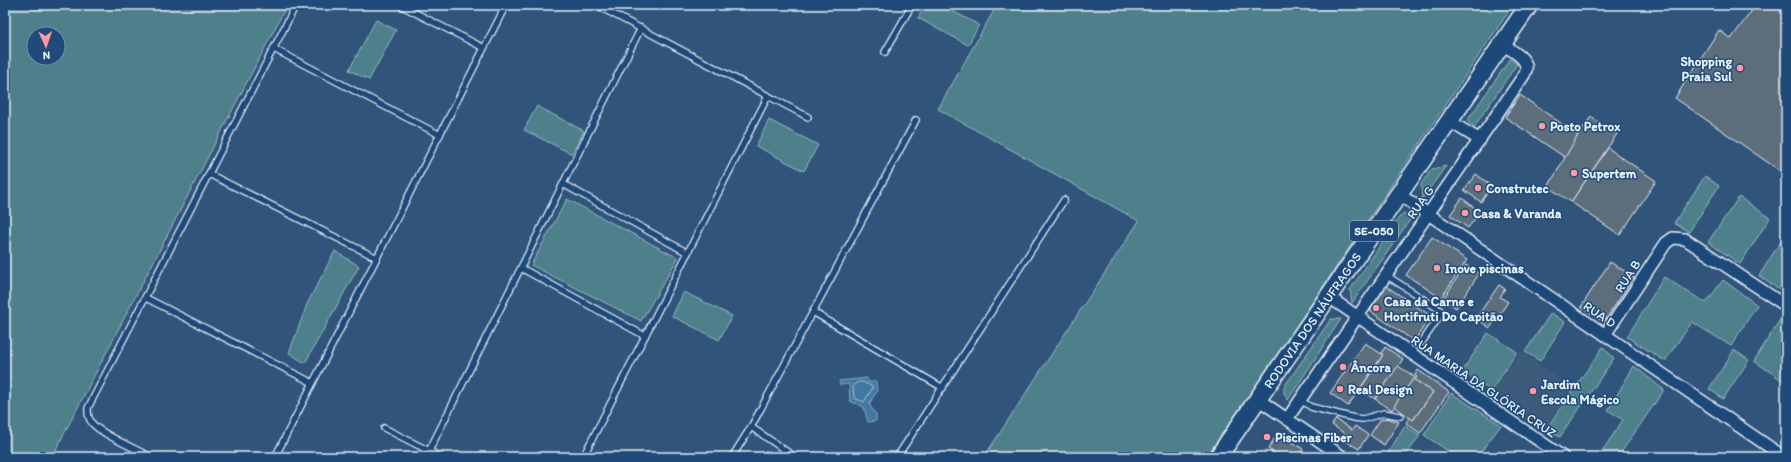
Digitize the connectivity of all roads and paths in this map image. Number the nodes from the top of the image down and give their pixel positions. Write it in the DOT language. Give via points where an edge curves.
graph roads {
  1 [pos="296,5"];
  2 [pos="400,5"];
  3 [pos="506,5"];
  4 [pos="912,5"];
  5 [pos="1529,5"];
  6 [pos="598,6"];
  7 [pos="641,28"];
  8 [pos="1502,44"];
  9 [pos="484,48"];
  10 [pos="274,49"];
  11 [pos="885,52"];
  12 [pos="768,96"];
  13 [pos="808,118"];
  14 [pos="916,120"];
  15 [pos="1449,121"];
  16 [pos="440,135"];
  17 [pos="1480,140"];
  18 [pos="209,174"];
  19 [pos="563,184"];
  20 [pos="1399,194"];
  21 [pos="1064,200"];
  22 [pos="1428,214"];
  23 [pos="688,253"];
  24 [pos="377,258"];
  25 [pos="521,268"];
  26 [pos="1386,275"];
  27 [pos="1329,297"];
  28 [pos="146,298"];
  29 [pos="1786,306"];
  30 [pos="813,312"];
  31 [pos="1358,317"];
  32 [pos="1605,335"];
  33 [pos="645,336"];
  34 [pos="1422,342"];
  35 [pos="313,383"];
  36 [pos="943,388"];
  37 [pos="1259,400"];
  38 [pos="1300,400"];
  39 [pos="1400,416"];
  40 [pos="1287,419"];
  41 [pos="751,427"];
  42 [pos="384,428"];
  43 [pos="429,451"];
  44 [pos="151,457"];
  45 [pos="275,457"];
  46 [pos="441,457"];
  47 [pos="583,457"];
  48 [pos="732,457"];
  49 [pos="795,457"];
  50 [pos="897,457"];
  51 [pos="1218,457"];
  52 [pos="1343,457"];
  53 [pos="1563,457"];
  54 [pos="1784,457"];
  1 -- 10 [label="lane"];
  2 -- 9 [label="lane"];
  3 -- 9 [label="lane"];
  4 -- 11 [label="lane"];
  5 -- 8 [label="main road, RODOVIA DOS NÁUFRAGOS / SE-050"];
  6 -- 7 [label="lane"];
  7 -- 12 [label="lane"];
  7 -- 19 [label="lane"];
  8 -- 15 [label="main road, RODOVIA DOS NÁUFRAGOS / SE-050"];
  8 -- 17 [label="street, RUA G" via="1524,60 1526,72"];
  9 -- 16 [label="lane"];
  10 -- 16 [label="lane"];
  10 -- 18 [label="lane"];
  12 -- 13 [label="lane"];
  12 -- 23 [label="lane"];
  14 -- 30 [label="lane"];
  15 -- 17 [label="street"];
  15 -- 20 [label="main road, RODOVIA DOS NÁUFRAGOS / SE-050"];
  16 -- 24 [label="lane"];
  17 -- 22 [label="street, RUA G"];
  18 -- 24 [label="lane"];
  18 -- 28 [label="lane"];
  19 -- 23 [label="lane"];
  19 -- 25 [label="lane"];
  20 -- 22 [label="street, RUA D"];
  20 -- 27 [label="main road, RODOVIA DOS NÁUFRAGOS / SE-050"];
  21 -- 36 [label="lane"];
  22 -- 26 [label="street, RUA G"];
  22 -- 32 [label="street, RUA D"];
  23 -- 33 [label="lane"];
  24 -- 35 [label="lane"];
  25 -- 33 [label="lane"];
  25 -- 43 [label="lane"];
  26 -- 31 [label="street, RUA G"];
  26 -- 34 [label="lane" via="1440,310 1439,317"];
  27 -- 31 [label="street, RUA MARIA DA GLÓRIA CRUZ"];
  27 -- 37 [label="main road, RODOVIA DOS NÁUFRAGOS / SE-050"];
  28 -- 35 [label="lane"];
  28 -- 44 [label="lane" via="88,408 88,416 92,424 104,432"];
  29 -- 32 [label="street, RUA B" via="1686,239 1676,238 1666,243"];
  30 -- 36 [label="lane"];
  30 -- 41 [label="lane"];
  31 -- 38 [label="street, RUA G"];
  31 -- 53 [label="street, RUA MARIA DA GLÓRIA CRUZ"];
  32 -- 54 [label="street, RUA D"];
  33 -- 47 [label="lane"];
  35 -- 45 [label="lane"];
  36 -- 50 [label="lane"];
  37 -- 40 [label="street"];
  37 -- 51 [label="main road, RODOVIA DOS NÁUFRAGOS / SE-050"];
  38 -- 39 [label="lane" via="1311,407 1354,418 1363,419 1384,413"];
  38 -- 40 [label="street, RUA G"];
  40 -- 52 [label="street"];
  41 -- 48 [label="lane"];
  41 -- 49 [label="lane"];
  42 -- 43 [label="lane"];
  43 -- 46 [label="lane"];
}
